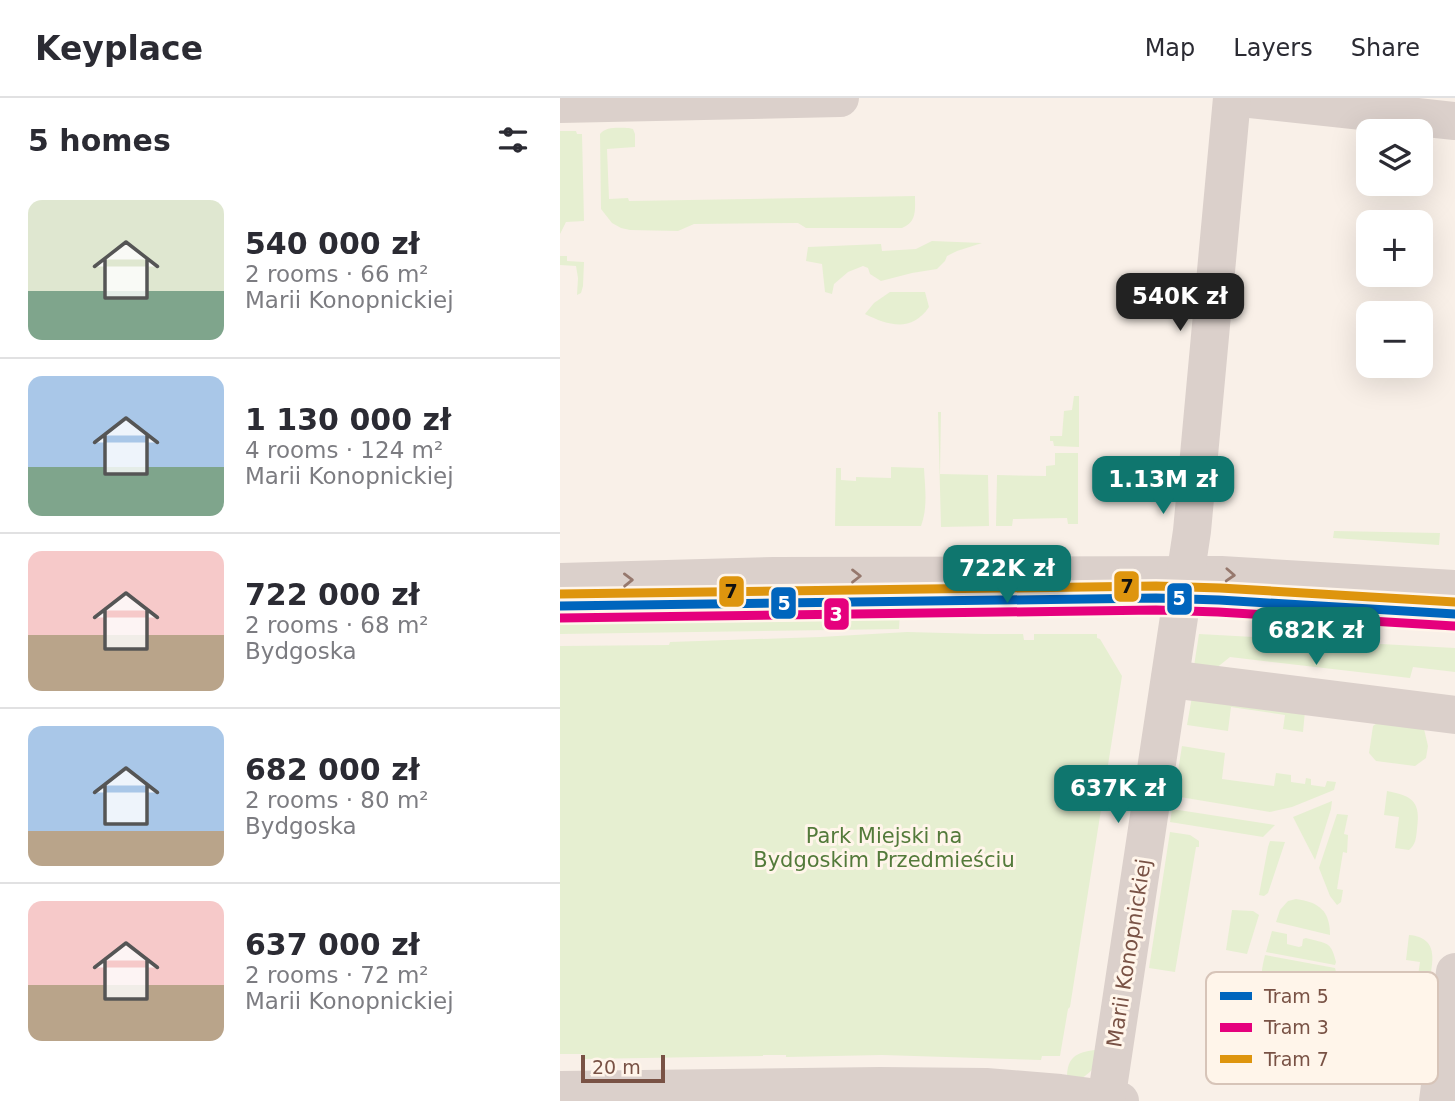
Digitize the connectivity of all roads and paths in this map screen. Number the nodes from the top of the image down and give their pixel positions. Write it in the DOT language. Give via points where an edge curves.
graph roads {
  1 [pos="840,98"];
  2 [pos="1231,98"];
  3 [pos="1241,98"];
  4 [pos="560,104"];
  5 [pos="1455,121"];
  6 [pos="1185,575"];
  7 [pos="560,582"];
  8 [pos="1455,589"];
  9 [pos="1170,679"];
  10 [pos="1455,715"];
  11 [pos="1455,972"];
  12 [pos="560,1090"];
  13 [pos="1110,1100"];
  14 [pos="1438,1101"];
  1 -- 4 [label="street"];
  2 -- 6 [label="street, Marii Konopnickiej"];
  3 -- 5 [label="street"];
  7 -- 6 [label="street, one-way" via="774,576"];
  6 -- 8 [label="street, one-way"];
  6 -- 9 [label="street, Marii Konopnickiej"];
  9 -- 10 [label="street"];
  9 -- 13 [label="street, Marii Konopnickiej"];
  11 -- 14 [label="street"];
  12 -- 13 [label="street" via="986,1087"];
}
